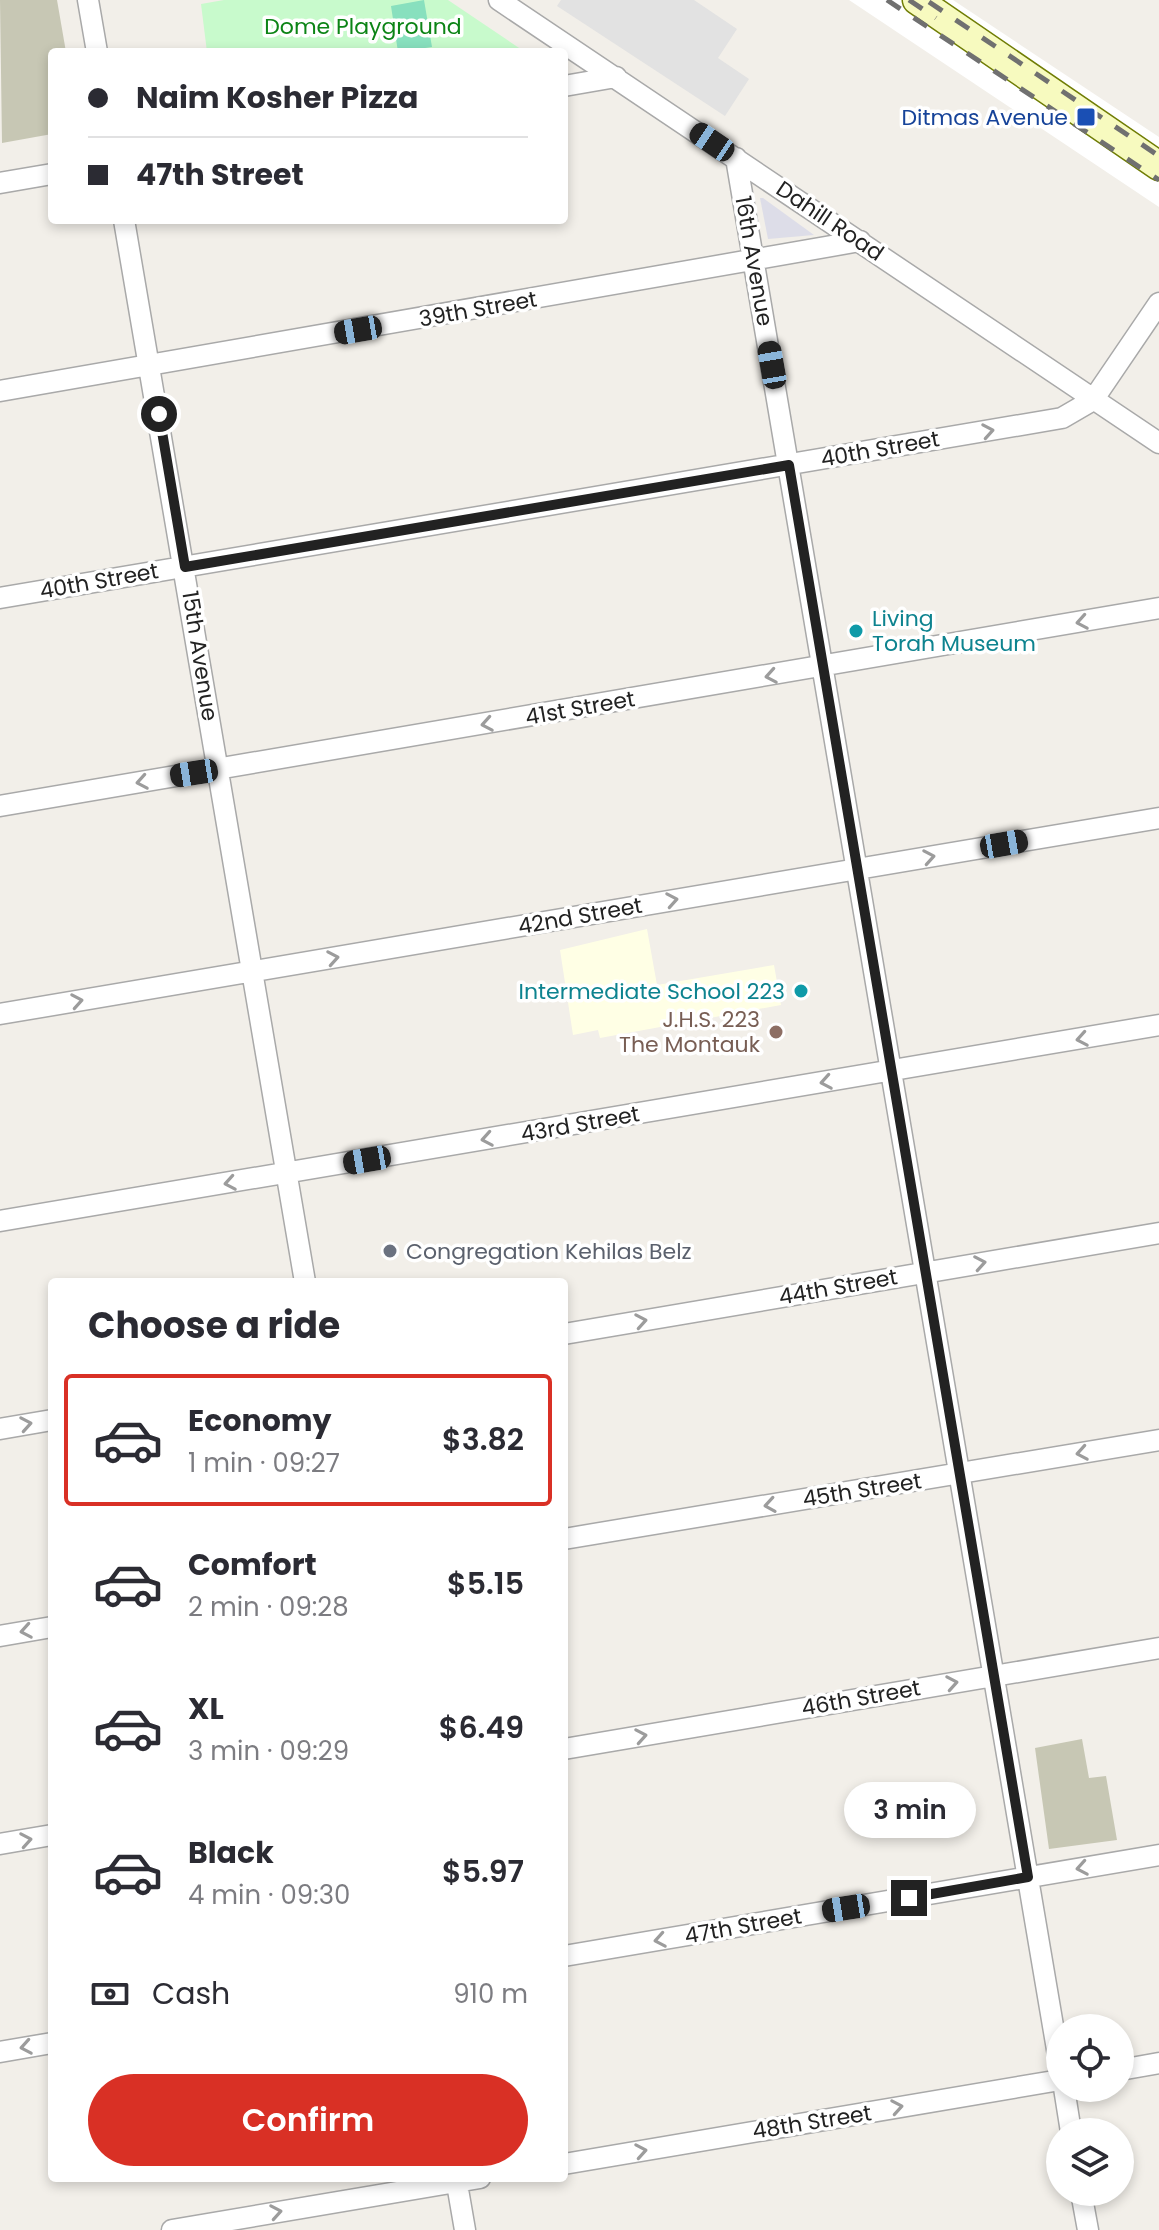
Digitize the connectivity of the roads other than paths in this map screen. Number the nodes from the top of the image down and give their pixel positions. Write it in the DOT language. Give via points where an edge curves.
graph roads {
  1 [pos="88,0"];
  2 [pos="499,0"];
  3 [pos="917,0"];
  4 [pos="525,7"];
  5 [pos="96,48"];
  6 [pos="616,77"];
  7 [pos="568,85"];
  8 [pos="736,158"];
  9 [pos="1159,166"];
  10 [pos="48,175"];
  11 [pos="0,183"];
  12 [pos="125,224"];
  13 [pos="860,241"];
  14 [pos="755,262"];
  15 [pos="1159,303"];
  16 [pos="151,366"];
  17 [pos="0,391"];
  18 [pos="1093,400"];
  19 [pos="1159,443"];
  20 [pos="789,465"];
  21 [pos="185,567"];
  22 [pos="0,598"];
  23 [pos="1159,608"];
  24 [pos="823,667"];
  25 [pos="219,769"];
  26 [pos="0,806"];
  27 [pos="1159,818"];
  28 [pos="858,869"];
  29 [pos="253,971"];
  30 [pos="0,1014"];
  31 [pos="1159,1025"];
  32 [pos="892,1071"];
  33 [pos="287,1173"];
  34 [pos="0,1221"];
  35 [pos="1159,1233"];
  36 [pos="925,1272"];
  37 [pos="304,1278"];
  38 [pos="568,1333"];
  39 [pos="48,1421"];
  40 [pos="0,1429"];
  41 [pos="1159,1440"];
  42 [pos="959,1473"];
  43 [pos="568,1538"];
  44 [pos="48,1628"];
  45 [pos="0,1636"];
  46 [pos="1159,1648"];
  47 [pos="994,1676"];
  48 [pos="568,1748"];
  49 [pos="48,1836"];
  50 [pos="0,1844"];
  51 [pos="1159,1855"];
  52 [pos="1028,1877"];
  53 [pos="568,1955"];
  54 [pos="1051,2014"];
  55 [pos="48,2044"];
  56 [pos="0,2052"];
  57 [pos="1159,2063"];
  58 [pos="1134,2067"];
  59 [pos="1046,2082"];
  60 [pos="568,2163"];
  61 [pos="446,2182"];
  62 [pos="457,2182"];
  63 [pos="1084,2206"];
  64 [pos="172,2230"];
  65 [pos="465,2230"];
  66 [pos="1088,2230"];
  1 -- 5 [label="street"];
  2 -- 4 [label="street, Dahill Road"];
  3 -- 9 [label="main road"];
  4 -- 6 [label="street, Dahill Road"];
  6 -- 7 [label="street"];
  6 -- 8 [label="street, Dahill Road"];
  8 -- 13 [label="street, Dahill Road"];
  8 -- 14 [label="street, 16th Avenue"];
  10 -- 11 [label="street"];
  12 -- 16 [label="street, 15th Avenue"];
  13 -- 14 [label="street, 39th Street"];
  13 -- 18 [label="street, Dahill Road"];
  14 -- 16 [label="street, 39th Street"];
  14 -- 20 [label="street, 16th Avenue"];
  15 -- 18 [label="street"];
  16 -- 17 [label="street, 39th Street"];
  16 -- 21 [label="street, 15th Avenue"];
  18 -- 19 [label="street, Dahill Road"];
  20 -- 18 [label="street, 40th Street, one-way" via="1062,418"];
  20 -- 21 [label="street, 40th Street"];
  20 -- 24 [label="street, 16th Avenue"];
  21 -- 22 [label="street, 40th Street"];
  21 -- 25 [label="street, 15th Avenue"];
  23 -- 24 [label="street, 41st Street, one-way"];
  24 -- 25 [label="street, 41st Street, one-way"];
  24 -- 28 [label="street, 16th Avenue"];
  25 -- 26 [label="street, 41st Street, one-way"];
  25 -- 29 [label="street, 15th Avenue"];
  28 -- 27 [label="street, 42nd Street, one-way"];
  29 -- 28 [label="street, 42nd Street, one-way"];
  28 -- 32 [label="street, 16th Avenue"];
  30 -- 29 [label="street, 42nd Street, one-way"];
  29 -- 33 [label="street, 15th Avenue"];
  31 -- 32 [label="street, 43rd Street, one-way"];
  32 -- 33 [label="street, 43rd Street, one-way"];
  32 -- 36 [label="street, 16th Avenue"];
  33 -- 34 [label="street, 43rd Street, one-way"];
  33 -- 37 [label="street, 15th Avenue"];
  36 -- 35 [label="street, 44th Street, one-way"];
  38 -- 36 [label="street, 44th Street, one-way"];
  36 -- 42 [label="street, 16th Avenue"];
  40 -- 39 [label="street, one-way"];
  41 -- 42 [label="street, 45th Street, one-way"];
  42 -- 43 [label="street, 45th Street, one-way"];
  42 -- 47 [label="street, 16th Avenue"];
  44 -- 45 [label="street, one-way"];
  46 -- 47 [label="street, 46th Street"];
  48 -- 47 [label="street, 46th Street, one-way"];
  47 -- 52 [label="street, 16th Avenue"];
  50 -- 49 [label="street, one-way"];
  51 -- 52 [label="street, 47th Street, one-way"];
  52 -- 53 [label="street, 47th Street, one-way"];
  52 -- 54 [label="street, 16th Avenue"];
  55 -- 56 [label="street, one-way"];
  57 -- 58 [label="street"];
  60 -- 59 [label="street, 48th Street, one-way"];
  64 -- 61 [label="street, one-way"];
  62 -- 65 [label="street"];
  63 -- 66 [label="street"];
}
